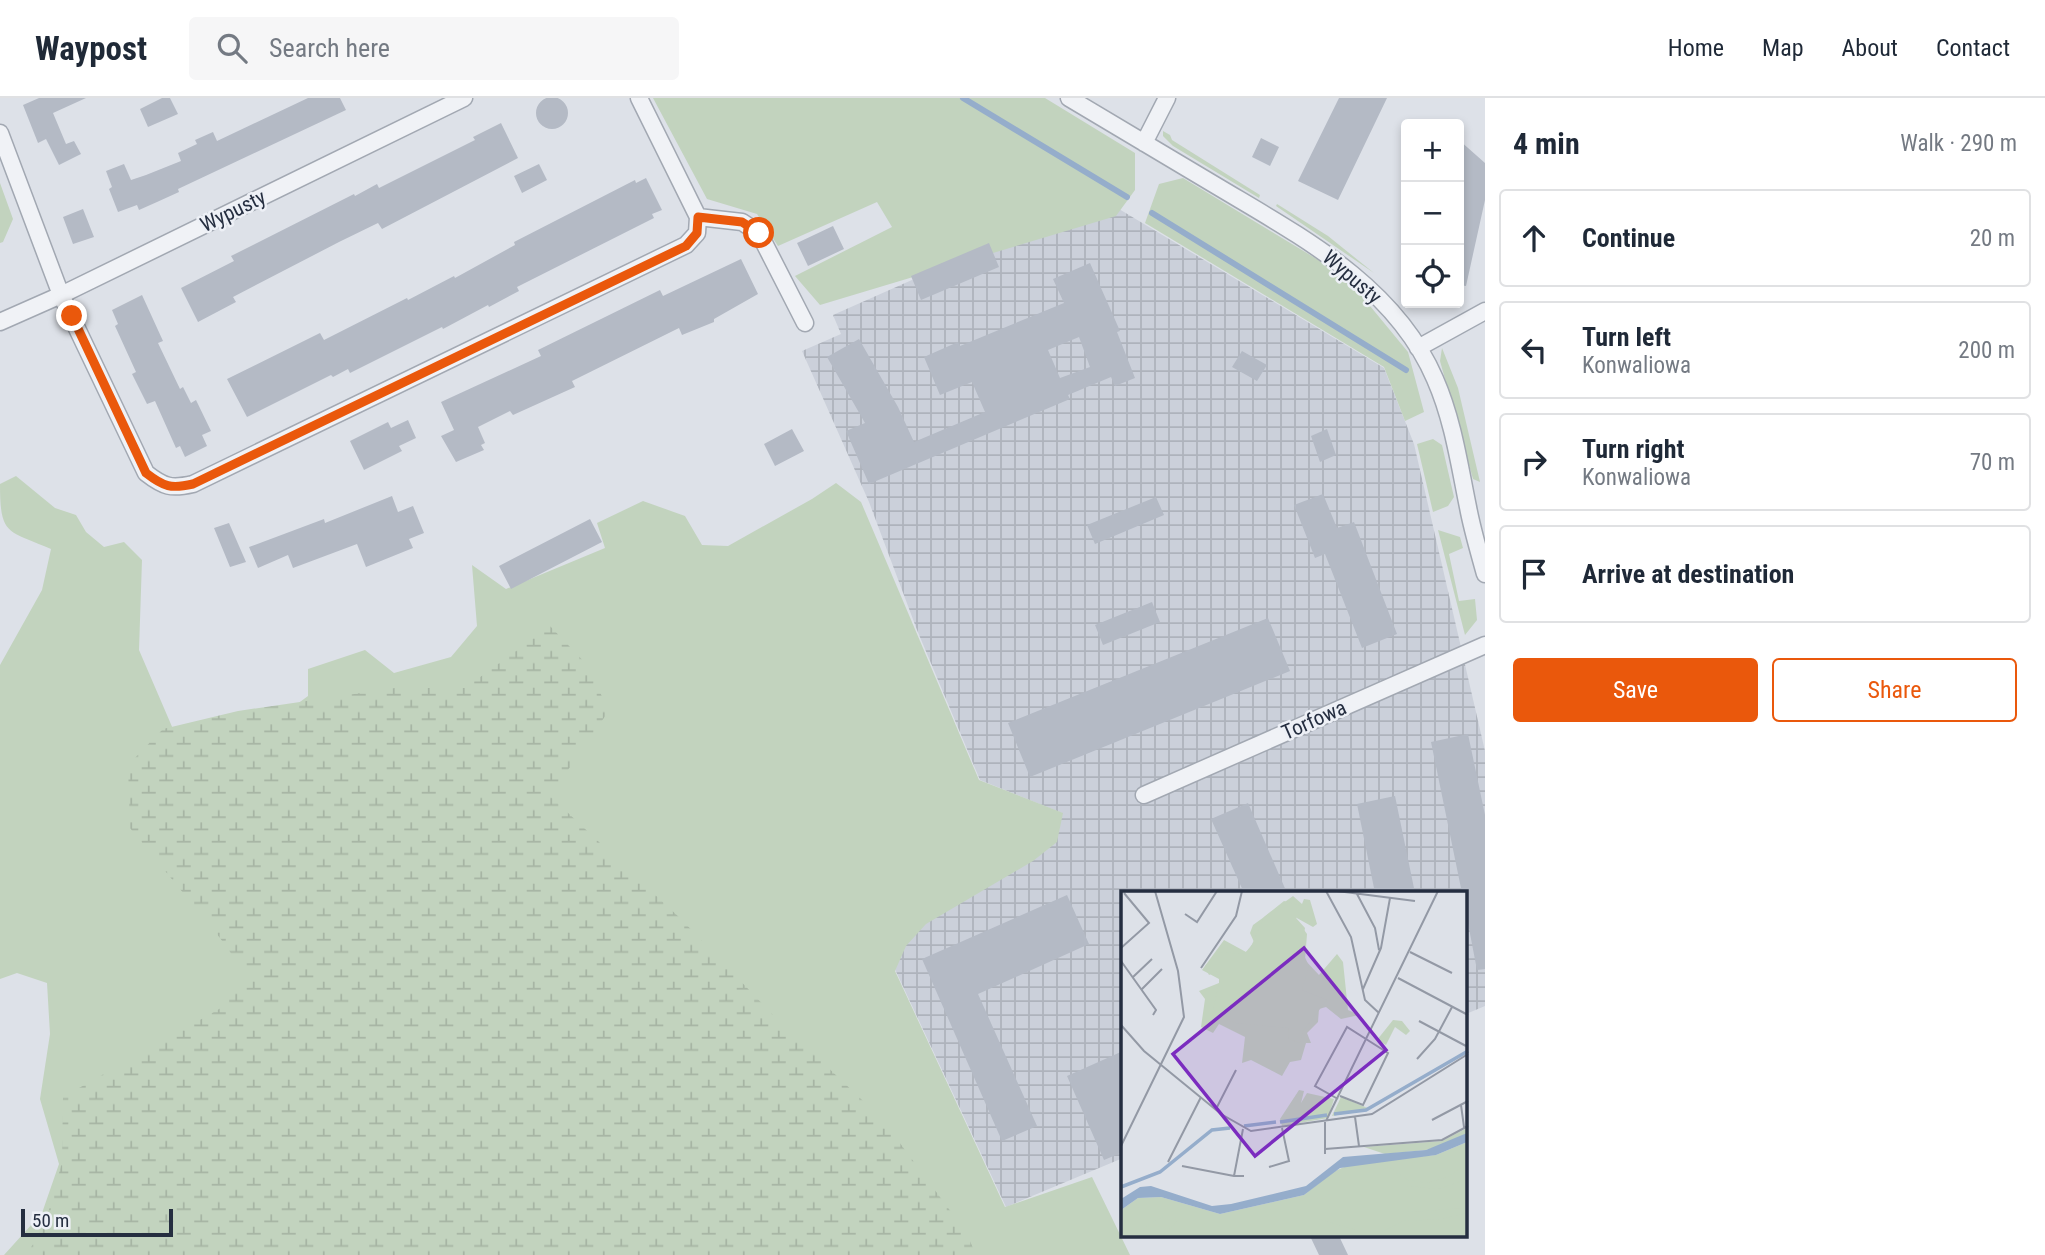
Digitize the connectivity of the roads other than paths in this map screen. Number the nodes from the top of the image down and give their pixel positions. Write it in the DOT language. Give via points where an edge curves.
graph roads {
  1 [pos="464,98"];
  2 [pos="639,98"];
  3 [pos="1069,98"];
  4 [pos="1167,98"];
  5 [pos="0,133"];
  6 [pos="1144,143"];
  7 [pos="698,217"];
  8 [pos="61,295"];
  9 [pos="1485,311"];
  10 [pos="0,322"];
  11 [pos="805,323"];
  12 [pos="1418,348"];
  13 [pos="1485,574"];
  14 [pos="1485,645"];
  15 [pos="1144,795"];
  1 -- 8 [label="street, Wypusty"];
  2 -- 7 [label="street"];
  3 -- 6 [label="street, Wypusty"];
  4 -- 6 [label="street"];
  5 -- 8 [label="street"];
  6 -- 12 [label="street, Wypusty" via="1339,263 1377,296"];
  7 -- 8 [label="street" via="697,233 686,246 193,484 174,488 146,473"];
  7 -- 11 [label="street" via="742,222 759,233"];
  8 -- 10 [label="street, Wypusty"];
  9 -- 12 [label="street"];
  12 -- 13 [label="street, Wypusty" via="1451,420"];
  14 -- 15 [label="street, Torfowa"];
}
